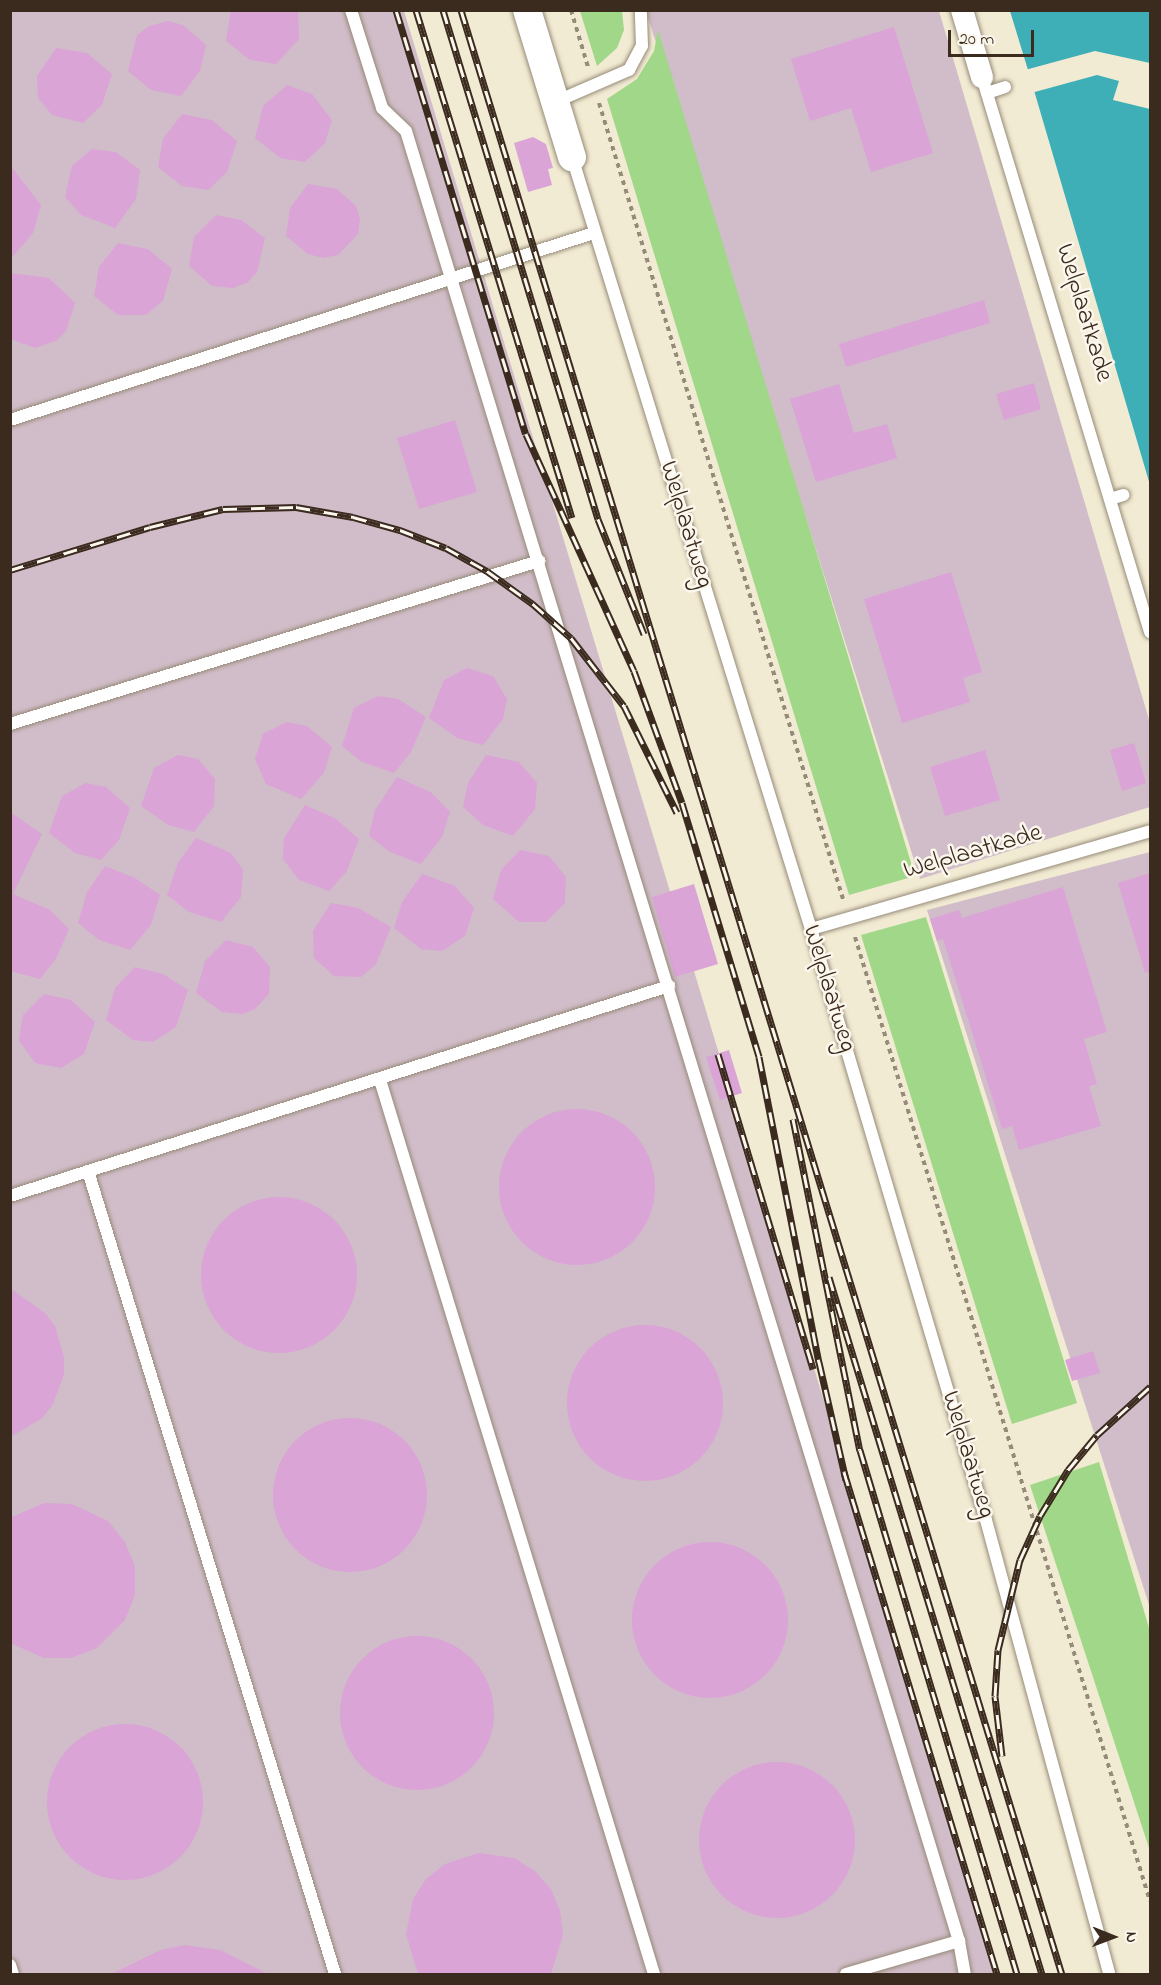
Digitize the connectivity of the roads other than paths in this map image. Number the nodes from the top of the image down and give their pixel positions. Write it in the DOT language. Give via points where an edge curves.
graph roads {
  1 [pos="351,10"];
  2 [pos="527,10"];
  3 [pos="641,10"];
  4 [pos="962,10"];
  5 [pos="985,85"];
  6 [pos="1005,87"];
  7 [pos="555,102"];
  8 [pos="572,157"];
  9 [pos="594,233"];
  10 [pos="449,281"];
  11 [pos="10,420"];
  12 [pos="1123,495"];
  13 [pos="1110,499"];
  14 [pos="539,561"];
  15 [pos="1150,632"];
  16 [pos="10,724"];
  17 [pos="1150,831"];
  18 [pos="811,929"];
  19 [pos="669,986"];
  20 [pos="380,1080"];
  21 [pos="88,1171"];
  22 [pos="10,1196"];
  23 [pos="959,1941"];
  24 [pos="10,1965"];
  25 [pos="14,1974"];
  26 [pos="335,1974"];
  27 [pos="654,1974"];
  28 [pos="846,1974"];
  29 [pos="965,1974"];
  30 [pos="1109,1974"];
  1 -- 10 [label="lane" via="382,108 406,131"];
  2 -- 7 [label="street, Welplaatweg"];
  3 -- 7 [label="lane" via="642,46 629,70"];
  4 -- 5 [label="street, Welplaatkade"];
  5 -- 6 [label="lane"];
  5 -- 13 [label="lane, Welplaatkade"];
  7 -- 8 [label="street, Welplaatweg"];
  8 -- 9 [label="lane, Welplaatweg"];
  9 -- 10 [label="lane"];
  9 -- 18 [label="lane, Welplaatweg"];
  10 -- 11 [label="lane"];
  10 -- 14 [label="lane"];
  12 -- 13 [label="lane"];
  13 -- 15 [label="lane, Welplaatkade"];
  14 -- 16 [label="lane"];
  14 -- 19 [label="lane"];
  17 -- 18 [label="lane, Welplaatkade"];
  18 -- 30 [label="lane, Welplaatweg" via="1020,1635"];
  19 -- 20 [label="lane"];
  19 -- 23 [label="lane"];
  20 -- 21 [label="lane"];
  20 -- 27 [label="lane"];
  21 -- 22 [label="lane"];
  21 -- 26 [label="lane"];
  23 -- 28 [label="lane"];
  23 -- 29 [label="lane"];
  24 -- 25 [label="lane"];
}
